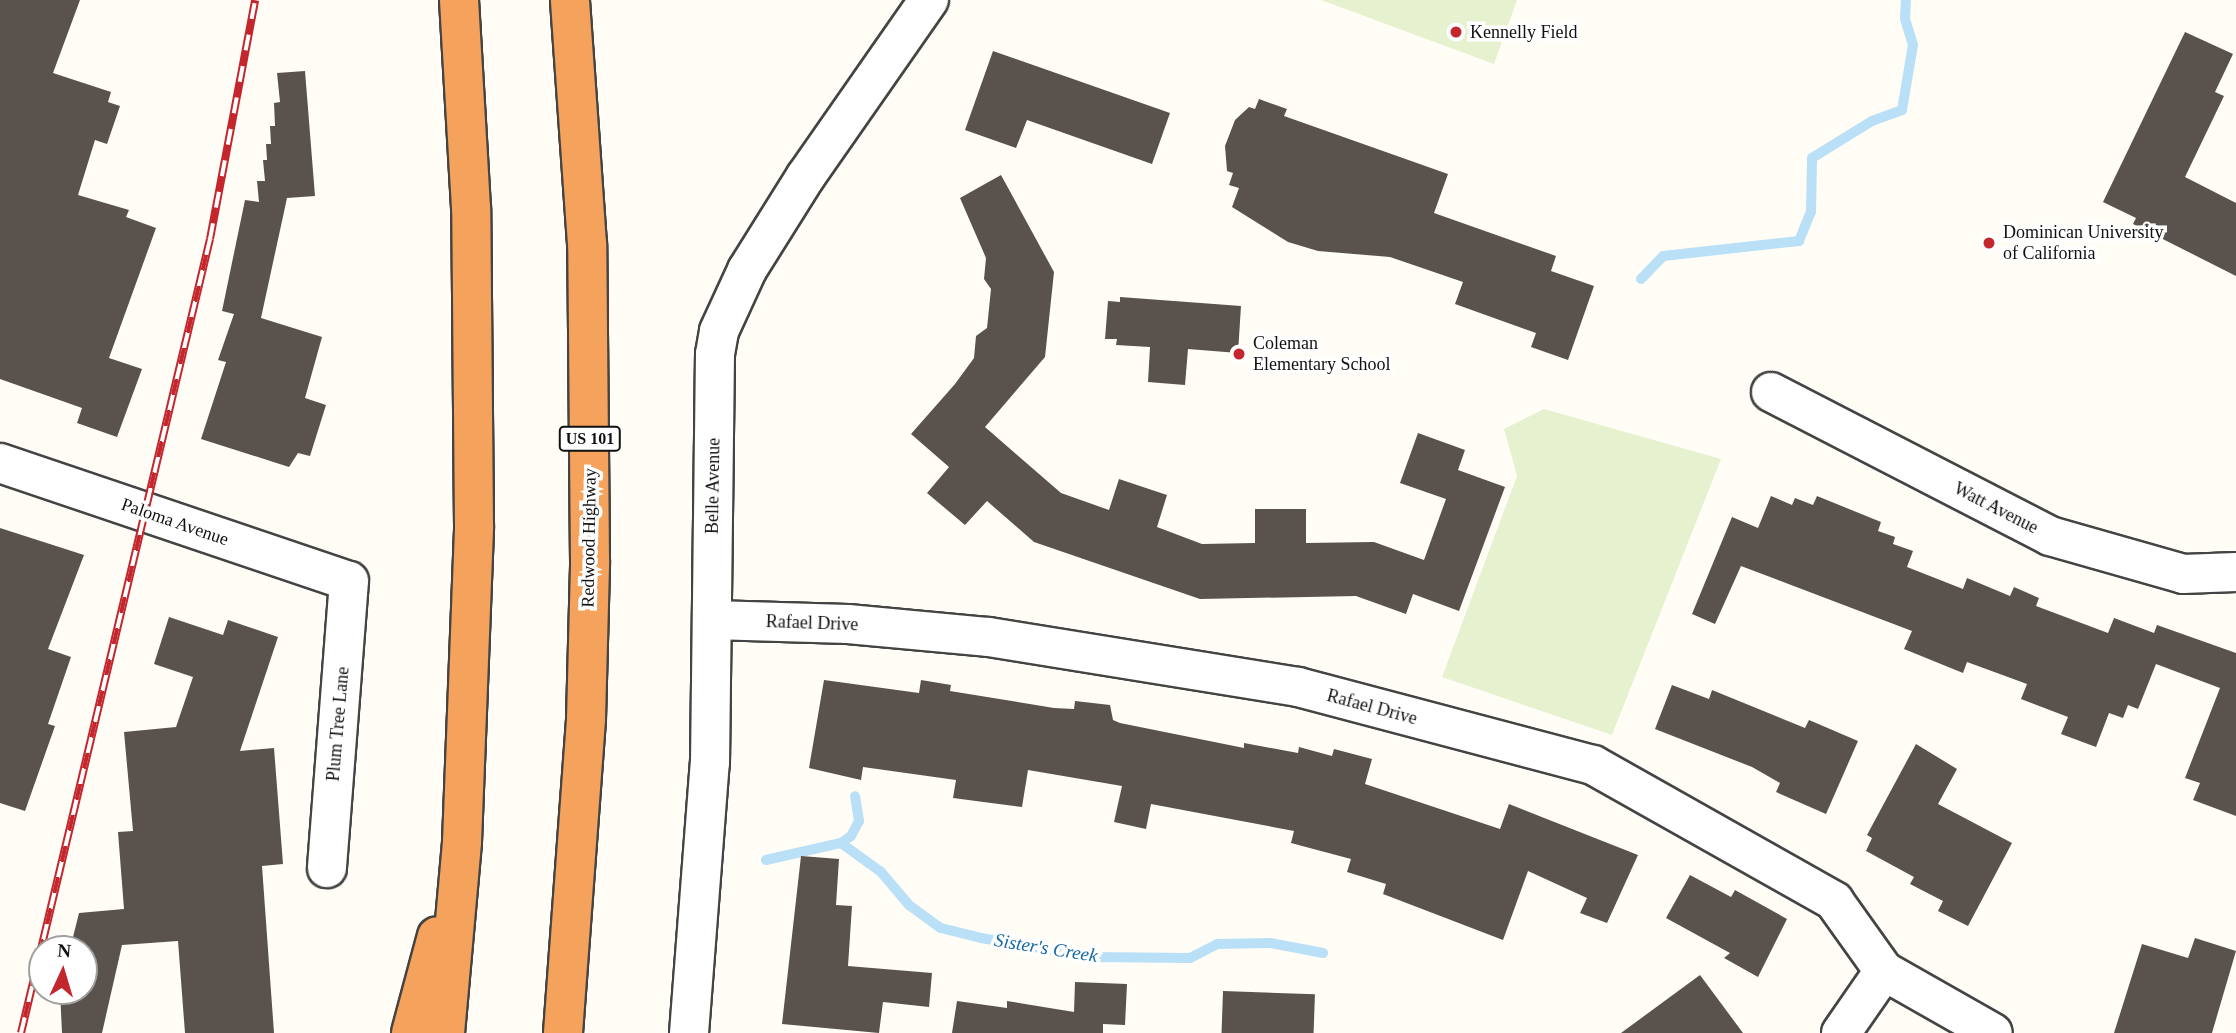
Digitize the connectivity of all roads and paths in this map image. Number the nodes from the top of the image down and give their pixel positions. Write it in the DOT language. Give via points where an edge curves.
graph roads {
  1 [pos="459,0"];
  2 [pos="570,0"];
  3 [pos="929,0"];
  4 [pos="1772,393"];
  5 [pos="0,463"];
  6 [pos="2236,572"];
  7 [pos="349,581"];
  8 [pos="712,620"];
  9 [pos="461,842"];
  10 [pos="327,867"];
  11 [pos="576,878"];
  12 [pos="1884,971"];
  13 [pos="411,1033"];
  14 [pos="445,1033"];
  15 [pos="563,1033"];
  16 [pos="579,1033"];
  17 [pos="689,1033"];
  18 [pos="1841,1033"];
  19 [pos="1993,1033"];
  1 -- 9 [label="highway" via="474,366 470,683"];
  2 -- 11 [label="highway, Redwood Highway / US 101" via="587,244 591,401 586,719"];
  3 -- 8 [label="street, Belle Avenue" via="806,176 747,270 719,331"];
  4 -- 6 [label="street, Watt Avenue" via="2050,536 2183,574"];
  5 -- 7 [label="street, Paloma Avenue"];
  7 -- 10 [label="street, Plum Tree Lane"];
  8 -- 12 [label="street, Rafael Drive" via="848,624 989,637 1285,685 1593,765 1834,901"];
  8 -- 17 [label="street, Belle Avenue" via="710,776"];
  9 -- 13 [label="highway"];
  9 -- 14 [label="highway"];
  11 -- 15 [label="highway, Redwood Highway / US 101"];
  11 -- 16 [label="highway"];
  12 -- 18 [label="street"];
  12 -- 19 [label="street"];
}
